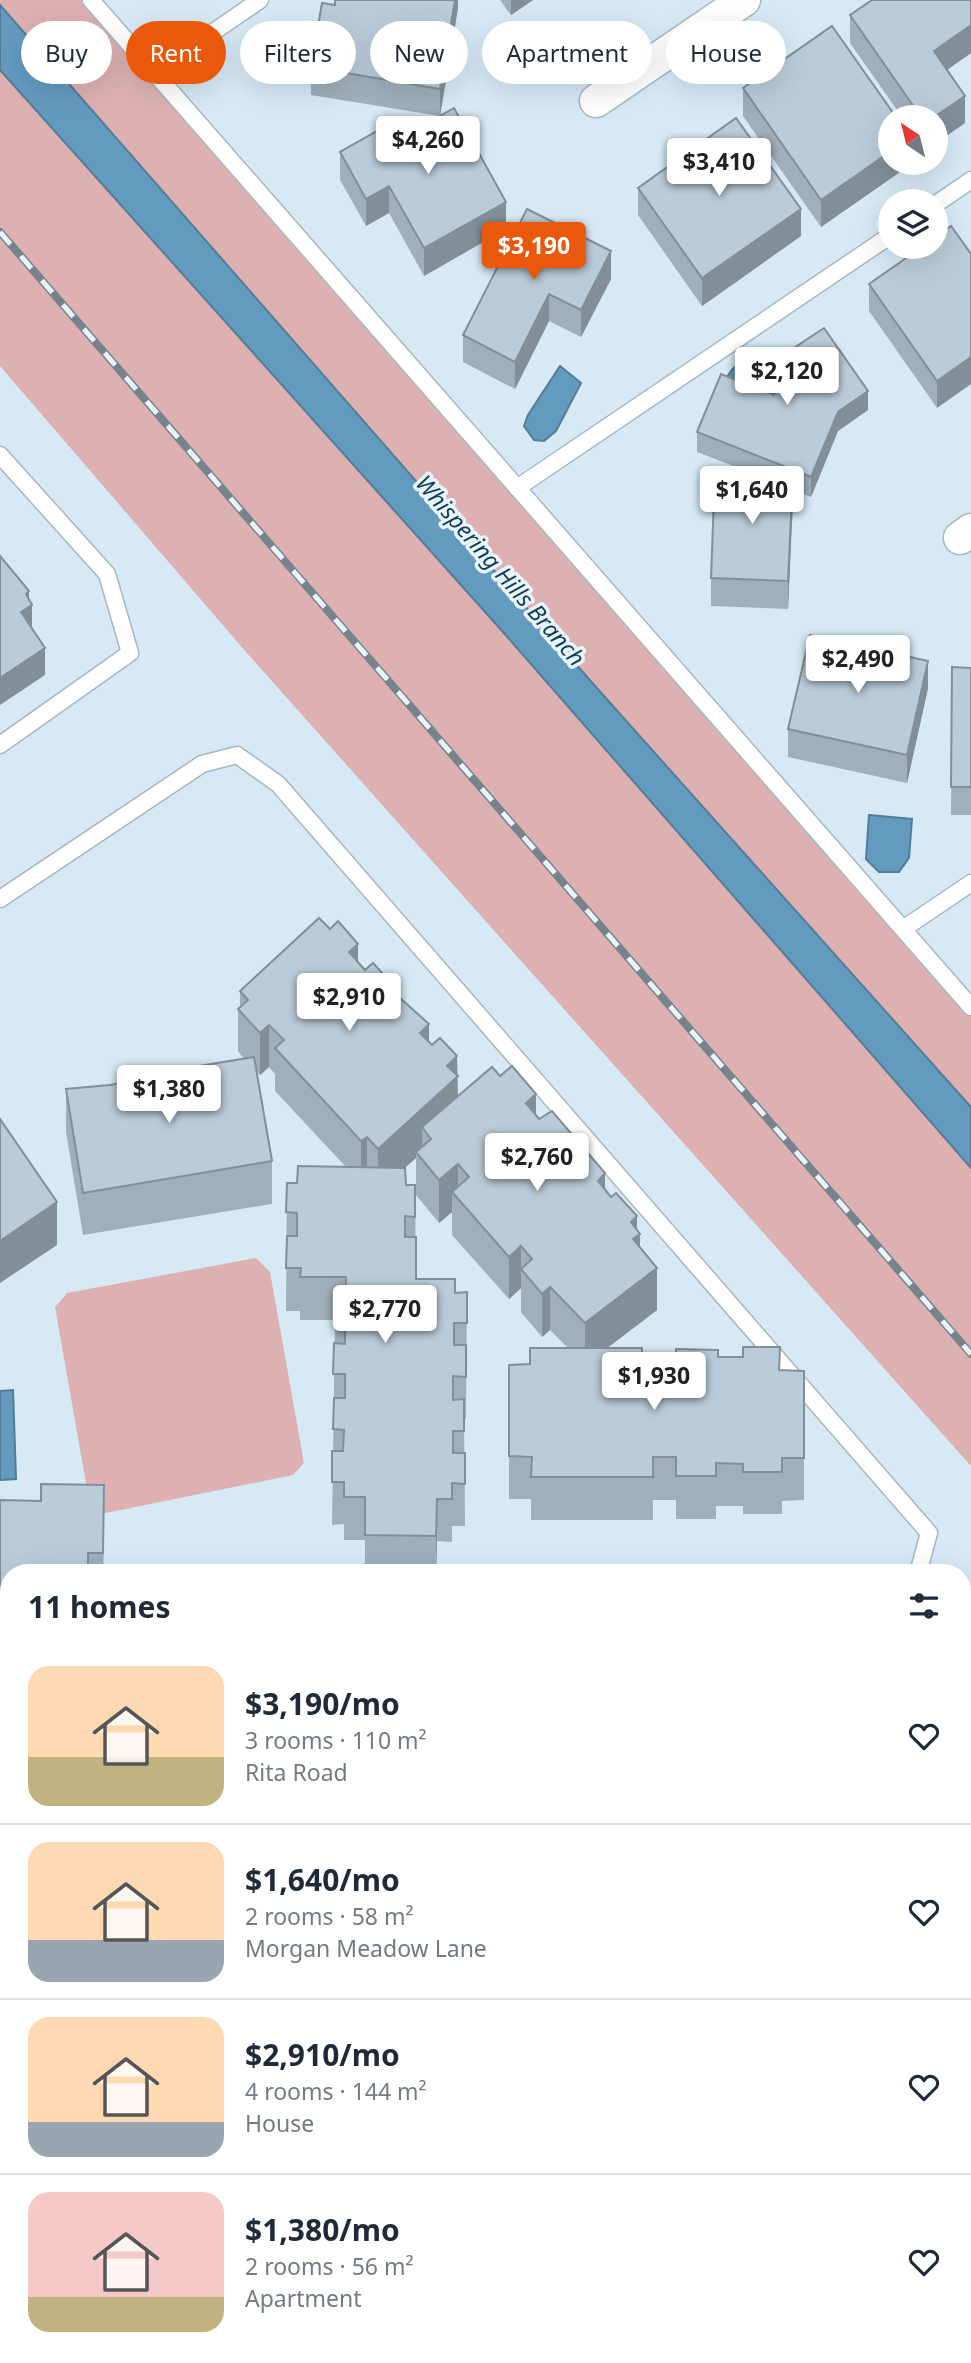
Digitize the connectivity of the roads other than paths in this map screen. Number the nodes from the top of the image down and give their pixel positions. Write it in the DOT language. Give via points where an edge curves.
graph roads {
  1 [pos="91,0"];
  2 [pos="260,0"];
  3 [pos="744,0"];
  4 [pos="226,23"];
  5 [pos="126,39"];
  6 [pos="165,84"];
  7 [pos="596,101"];
  8 [pos="971,180"];
  9 [pos="948,196"];
  10 [pos="878,244"];
  11 [pos="0,455"];
  12 [pos="517,488"];
  13 [pos="0,745"];
  14 [pos="971,883"];
  15 [pos="0,899"];
  16 [pos="902,929"];
  17 [pos="971,1007"];
  18 [pos="920,1564"];
  1 -- 5 [label="lane"];
  2 -- 4 [label="lane"];
  3 -- 7 [label="street"];
  6 -- 12 [label="lane"];
  8 -- 9 [label="lane"];
  10 -- 12 [label="lane"];
  11 -- 13 [label="lane" via="107,574 130,653"];
  12 -- 16 [label="lane"];
  14 -- 16 [label="lane"];
  15 -- 18 [label="lane" via="202,764 237,755 268,777 929,1533"];
  16 -- 17 [label="lane"];
}
